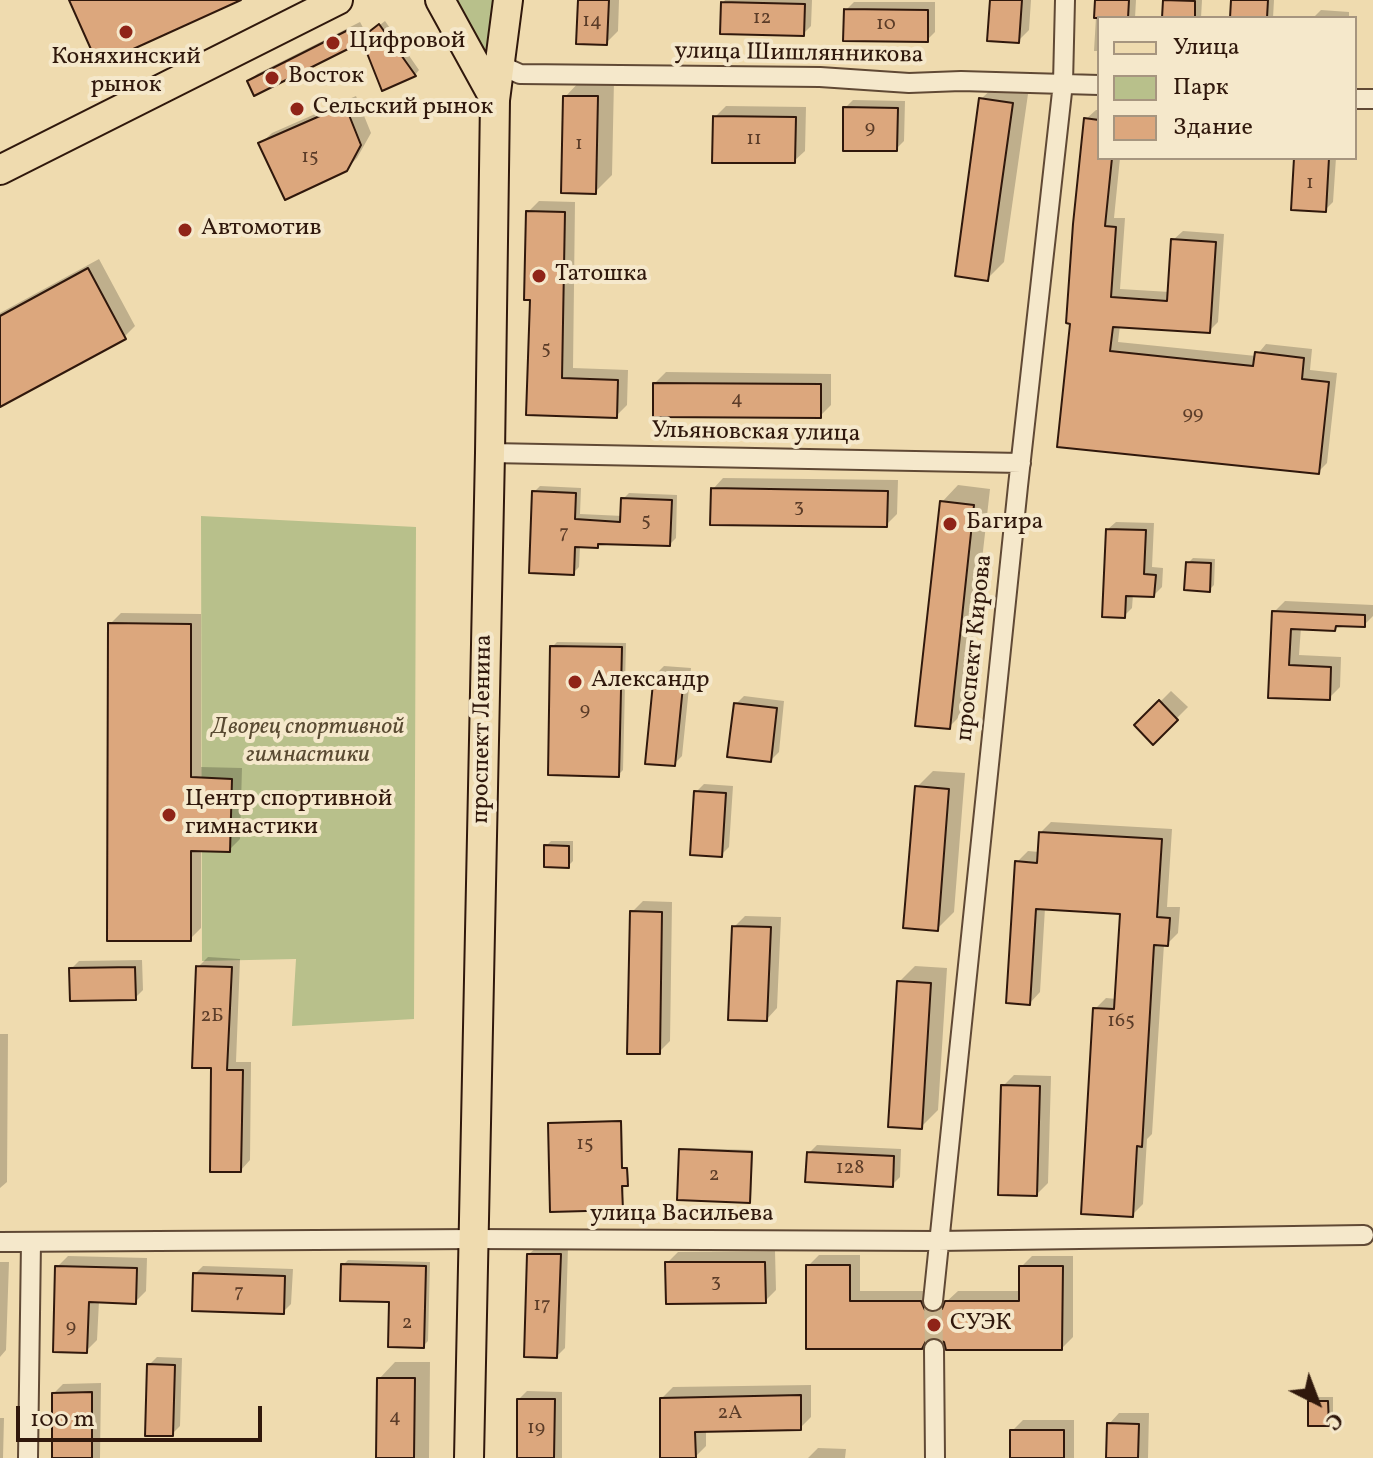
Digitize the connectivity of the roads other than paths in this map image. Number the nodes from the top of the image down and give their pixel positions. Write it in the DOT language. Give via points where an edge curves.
graph roads {
  1 [pos="338,0"];
  2 [pos="440,0"];
  3 [pos="508,0"];
  4 [pos="1065,0"];
  5 [pos="500,65"];
  6 [pos="1063,83"];
  7 [pos="1097,85"];
  8 [pos="495,100"];
  9 [pos="0,170"];
  10 [pos="490,453"];
  11 [pos="1021,463"];
  12 [pos="1364,1235"];
  13 [pos="474,1239"];
  14 [pos="938,1241"];
  15 [pos="0,1242"];
  16 [pos="31,1242"];
  17 [pos="933,1301"];
  18 [pos="934,1349"];
  19 [pos="28,1458"];
  20 [pos="469,1458"];
  21 [pos="935,1458"];
  1 -- 9 [label="main road"];
  2 -- 8 [label="main road"];
  3 -- 5 [label="main road, проспект Ленина"];
  4 -- 6 [label="street, проспект Кирова"];
  5 -- 6 [label="street, улица Шишлянникова" via="520,74"];
  5 -- 8 [label="main road, проспект Ленина"];
  6 -- 7 [label="street, улица Шишлянникова"];
  6 -- 11 [label="street, проспект Кирова"];
  8 -- 10 [label="main road, проспект Ленина"];
  10 -- 11 [label="street, Ульяновская улица"];
  10 -- 13 [label="main road, проспект Ленина"];
  11 -- 14 [label="street, проспект Кирова"];
  12 -- 14 [label="street, улица Васильева"];
  13 -- 14 [label="street, улица Васильева"];
  13 -- 16 [label="street, улица Васильева"];
  13 -- 20 [label="main road, проспект Ленина"];
  14 -- 17 [label="street, проспект Кирова"];
  15 -- 16 [label="street, улица Васильева"];
  16 -- 19 [label="street"];
  18 -- 21 [label="street"];
}
